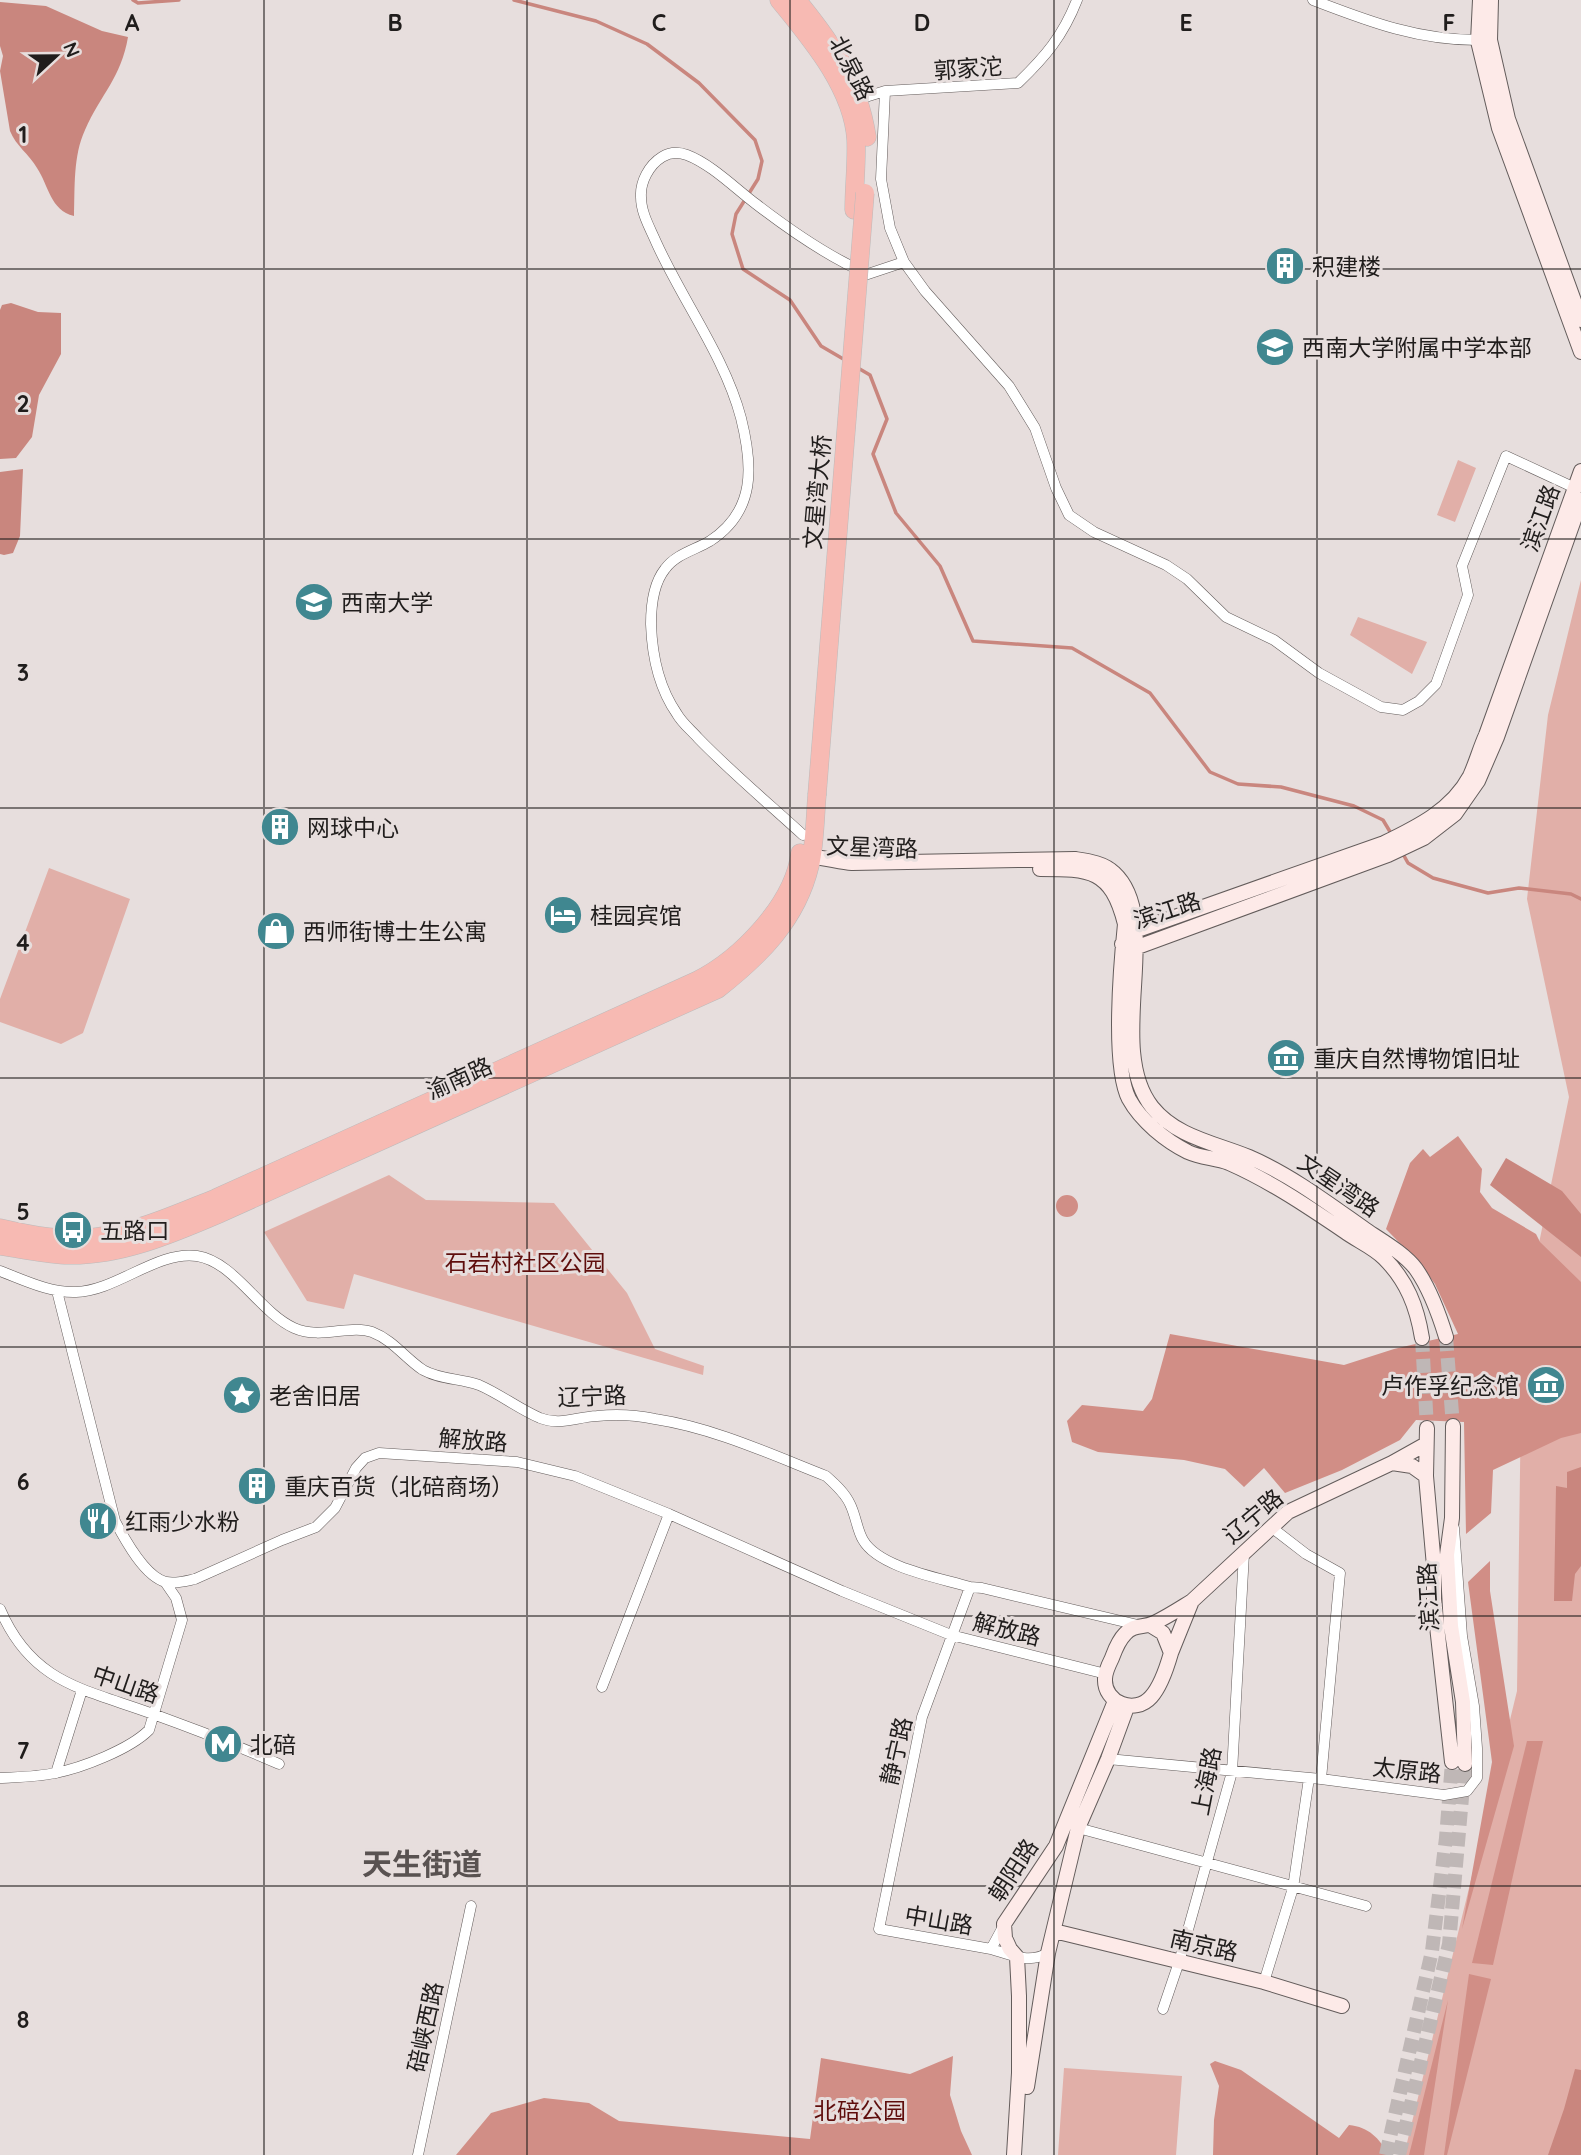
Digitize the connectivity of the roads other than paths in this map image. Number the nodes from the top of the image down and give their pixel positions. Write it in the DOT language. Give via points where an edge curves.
graph roads {
  1 [pos="779,0"];
  2 [pos="797,0"];
  3 [pos="1077,0"];
  4 [pos="1313,0"];
  5 [pos="1480,0"];
  6 [pos="1491,0"];
  7 [pos="1484,40"];
  8 [pos="885,91"];
  9 [pos="859,99"];
  10 [pos="865,193"];
  11 [pos="854,210"];
  12 [pos="904,262"];
  13 [pos="1581,320"];
  14 [pos="1581,352"];
  15 [pos="1581,471"];
  16 [pos="1578,494"];
  17 [pos="812,794"];
  18 [pos="803,835"];
  19 [pos="807,860"];
  20 [pos="1298,881"];
  21 [pos="1135,931"];
  22 [pos="1129,946"];
  23 [pos="0,1228"];
  24 [pos="0,1246"];
  25 [pos="0,1271"];
  26 [pos="57,1291"];
  27 [pos="1446,1337"];
  28 [pos="1422,1338"];
  29 [pos="1453,1426"];
  30 [pos="1427,1427"];
  31 [pos="1426,1444"];
  32 [pos="1392,1463"];
  33 [pos="1426,1476"];
  34 [pos="669,1514"];
  35 [pos="1452,1518"];
  36 [pos="1271,1527"];
  37 [pos="1244,1553"];
  38 [pos="165,1582"];
  39 [pos="970,1587"];
  40 [pos="1192,1601"];
  41 [pos="0,1609"];
  42 [pos="1144,1625"];
  43 [pos="951,1635"];
  44 [pos="1171,1653"];
  45 [pos="1105,1674"];
  46 [pos="602,1687"];
  47 [pos="82,1690"];
  48 [pos="1121,1704"];
  49 [pos="154,1714"];
  50 [pos="1108,1759"];
  51 [pos="279,1764"];
  52 [pos="1232,1772"];
  53 [pos="56,1773"];
  54 [pos="1309,1778"];
  55 [pos="0,1779"];
  56 [pos="1321,1779"];
  57 [pos="1078,1828"];
  58 [pos="1207,1864"];
  59 [pos="1293,1888"];
  60 [pos="471,1906"];
  61 [pos="1366,1906"];
  62 [pos="1004,1924"];
  63 [pos="879,1929"];
  64 [pos="1055,1931"];
  65 [pos="991,1949"];
  66 [pos="1048,1953"];
  67 [pos="1017,1958"];
  68 [pos="1180,1962"];
  69 [pos="1264,1982"];
  70 [pos="1018,1988"];
  71 [pos="1042,1993"];
  72 [pos="1342,2006"];
  73 [pos="1163,2009"];
  74 [pos="418,2155"];
  75 [pos="1014,2155"];
  76 [pos="1023,2155"];
  1 -- 11 [label="highway, 北泉路" via="830,67 847,104 856,138"];
  2 -- 9 [label="highway, 北泉路" via="842,61"];
  3 -- 8 [label="street, 郭家沱" via="1067,26 1018,83"];
  4 -- 7 [label="street" via="1407,33"];
  5 -- 7 [label="main road"];
  6 -- 7 [label="main road"];
  7 -- 13 [label="main road"];
  7 -- 14 [label="main road" via="1499,128"];
  8 -- 9 [label="street, 郭家沱"];
  8 -- 12 [label="street" via="881,179 890,228"];
  9 -- 10 [label="highway, 北泉路" via="867,136"];
  10 -- 17 [label="highway, 文星湾大桥, bridge"];
  11 -- 17 [label="highway, 文星湾大桥"];
  12 -- 16 [label="street" via="1009,386 1035,428 1069,515 1094,532 1166,565 1226,617 1273,640 1381,708 1403,710 1436,684 1468,595 1462,566 1506,456"];
  12 -- 18 [label="street" via="868,274 838,261 687,155 672,152 661,157 645,176 640,196 643,214 730,388 740,415 748,472 741,511 733,522 710,541 675,559 664,570 652,597 652,647 660,681 677,715 710,751"];
  15 -- 16 [label="main road, 滨江路"];
  16 -- 20 [label="main road, 滨江路" via="1474,779 1419,826"];
  17 -- 18 [label="highway, 渝南路"];
  17 -- 19 [label="highway, 渝南路"];
  18 -- 19 [label="highway, 渝南路"];
  19 -- 21 [label="main road, 文星湾路" via="1087,861 1114,872 1128,890"];
  19 -- 22 [label="main road, 文星湾路" via="842,872 1088,872 1109,885 1119,902"];
  19 -- 23 [label="highway, 渝南路" via="761,930 742,949 712,974 659,999 149,1224 97,1237 67,1238"];
  19 -- 24 [label="highway, 渝南路" via="790,913 772,941 718,989 147,1242 65,1255"];
  20 -- 21 [label="main road, 滨江路"];
  20 -- 22 [label="main road, 滨江路"];
  21 -- 22 [label="main road, 文星湾路"];
  22 -- 27 [label="main road, 文星湾路" via="1135,1071 1154,1109 1189,1136 1291,1178 1391,1247 1415,1268"];
  22 -- 28 [label="main road, 文星湾路" via="1119,1059 1129,1100 1162,1135 1188,1152 1225,1162 1285,1192 1382,1257 1417,1310"];
  25 -- 26 [label="street, 辽宁路"];
  26 -- 38 [label="street" via="115,1521 131,1550"];
  26 -- 39 [label="street, 辽宁路" via="95,1289 174,1257 210,1259 274,1316 295,1328 317,1334 369,1331 388,1339 422,1369 438,1377 475,1383 541,1418 570,1422 616,1415 695,1426 826,1476 850,1504 863,1540 875,1555"];
  29 -- 35 [label="main road, 滨江路"];
  30 -- 31 [label="main road, 滨江路"];
  31 -- 32 [label="main road, 辽宁路"];
  31 -- 33 [label="main road, 滨江路"];
  32 -- 33 [label="main road" via="1412,1466"];
  32 -- 36 [label="main road, 辽宁路" via="1288,1512"];
  33 -- 35 [label="main road, 滨江路" via="1434,1599 1459,1763 1462,1702 1447,1555"];
  34 -- 38 [label="street, 解放路" via="575,1476 517,1462 379,1453 365,1458 335,1508 316,1527 195,1579"];
  34 -- 43 [label="street, 解放路"];
  34 -- 46 [label="street"];
  35 -- 56 [label="street, 太原路" via="1462,1636 1474,1706 1477,1778 1467,1791 1444,1795"];
  36 -- 37 [label="main road, 辽宁路"];
  36 -- 56 [label="street" via="1340,1573"];
  37 -- 40 [label="main road, 辽宁路"];
  37 -- 52 [label="street, 上海路"];
  38 -- 49 [label="street" via="183,1620"];
  39 -- 42 [label="street, 辽宁路"];
  39 -- 43 [label="street, 静宁路"];
  40 -- 42 [label="main road, 辽宁路"];
  40 -- 44 [label="main road, 辽宁路"];
  41 -- 47 [label="street, 中山路" via="18,1645 52,1675"];
  42 -- 44 [label="main road" via="1163,1633"];
  42 -- 45 [label="main road" via="1122,1636"];
  43 -- 45 [label="street, 解放路"];
  43 -- 63 [label="street, 静宁路" via="922,1717"];
  44 -- 48 [label="main road" via="1150,1699 1139,1706"];
  45 -- 48 [label="main road" via="1106,1686"];
  47 -- 49 [label="street, 中山路"];
  47 -- 53 [label="street"];
  48 -- 50 [label="main road"];
  48 -- 62 [label="main road, 朝阳路" via="1056,1846"];
  49 -- 51 [label="street, 中山路"];
  49 -- 53 [label="street" via="149,1730 138,1740"];
  50 -- 52 [label="street, 太原路"];
  50 -- 57 [label="main road"];
  52 -- 54 [label="street, 太原路"];
  52 -- 58 [label="street, 上海路"];
  53 -- 55 [label="street"];
  54 -- 56 [label="street, 太原路"];
  54 -- 59 [label="street"];
  57 -- 58 [label="street"];
  57 -- 64 [label="main road"];
  58 -- 59 [label="street"];
  58 -- 68 [label="street, 上海路"];
  59 -- 61 [label="street"];
  59 -- 69 [label="street"];
  60 -- 74 [label="street, 碚峡西路"];
  62 -- 65 [label="street"];
  62 -- 67 [label="main road, 朝阳路" via="1005,1938"];
  63 -- 65 [label="street, 中山路"];
  64 -- 66 [label="main road"];
  64 -- 68 [label="main road, 南京路"];
  65 -- 67 [label="street, 中山路"];
  66 -- 67 [label="street" via="1041,1958"];
  66 -- 71 [label="main road"];
  67 -- 70 [label="main road, 朝阳路"];
  68 -- 69 [label="main road, 南京路"];
  68 -- 73 [label="street, 上海路"];
  69 -- 72 [label="main road, 南京路"];
  70 -- 71 [label="main road" via="1033,1981"];
  70 -- 75 [label="main road, 朝阳路"];
  71 -- 76 [label="main road" via="1028,2071"];
}
